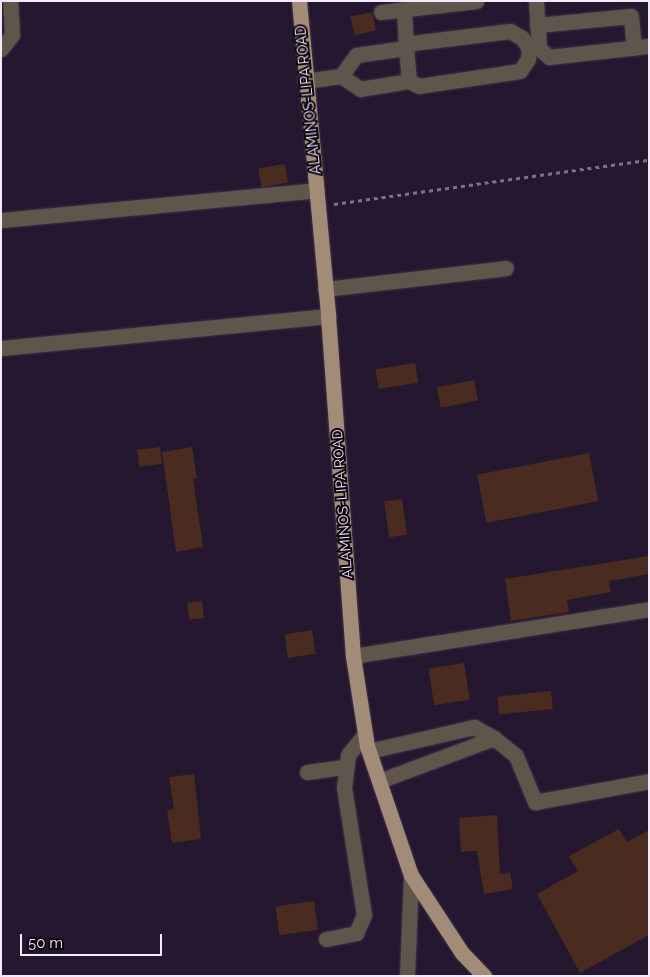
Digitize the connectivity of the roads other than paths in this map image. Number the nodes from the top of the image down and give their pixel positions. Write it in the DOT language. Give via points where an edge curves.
graph roads {
  1 [pos="10,1"];
  2 [pos="298,1"];
  3 [pos="476,1"];
  4 [pos="536,1"];
  5 [pos="404,9"];
  6 [pos="381,12"];
  7 [pos="537,25"];
  8 [pos="641,47"];
  9 [pos="406,48"];
  10 [pos="534,48"];
  11 [pos="1,49"];
  12 [pos="342,76"];
  13 [pos="305,81"];
  14 [pos="409,81"];
  15 [pos="317,190"];
  16 [pos="1,220"];
  17 [pos="506,268"];
  18 [pos="326,289"];
  19 [pos="328,316"];
  20 [pos="1,348"];
  21 [pos="649,609"];
  22 [pos="353,656"];
  23 [pos="365,734"];
  24 [pos="494,738"];
  25 [pos="369,751"];
  26 [pos="344,767"];
  27 [pos="306,772"];
  28 [pos="379,781"];
  29 [pos="649,781"];
  30 [pos="411,874"];
  31 [pos="326,939"];
  32 [pos="407,976"];
  33 [pos="484,976"];
  1 -- 11 [label="street" via="12,35"];
  2 -- 13 [label="main road, ALAMINOS-LIPA ROAD"];
  3 -- 5 [label="street"];
  4 -- 7 [label="street"];
  5 -- 6 [label="street"];
  5 -- 9 [label="street"];
  7 -- 8 [label="street" via="632,16"];
  7 -- 10 [label="street"];
  8 -- 10 [label="street" via="549,57"];
  9 -- 10 [label="street" via="419,41 510,31"];
  9 -- 12 [label="street" via="356,56"];
  9 -- 14 [label="street"];
  10 -- 14 [label="street" via="520,71 419,86"];
  12 -- 13 [label="street"];
  12 -- 14 [label="street" via="360,89"];
  13 -- 15 [label="main road, ALAMINOS-LIPA ROAD"];
  15 -- 16 [label="street"];
  15 -- 18 [label="main road, ALAMINOS-LIPA ROAD"];
  17 -- 18 [label="street"];
  18 -- 19 [label="main road, ALAMINOS-LIPA ROAD"];
  19 -- 20 [label="street"];
  19 -- 22 [label="main road, ALAMINOS-LIPA ROAD"];
  21 -- 22 [label="street"];
  22 -- 23 [label="main road, ALAMINOS-LIPA ROAD"];
  23 -- 25 [label="main road, ALAMINOS-LIPA ROAD"];
  23 -- 26 [label="street" via="348,755"];
  24 -- 25 [label="street" via="474,727"];
  24 -- 28 [label="street"];
  24 -- 29 [label="street" via="516,756 535,802"];
  25 -- 28 [label="main road, ALAMINOS-LIPA ROAD"];
  26 -- 27 [label="street"];
  26 -- 31 [label="street" via="344,788 364,915 356,933"];
  28 -- 30 [label="main road, ALAMINOS-LIPA ROAD"];
  30 -- 32 [label="street"];
  30 -- 33 [label="main road, ALAMINOS-LIPA ROAD" via="462,953"];
}
